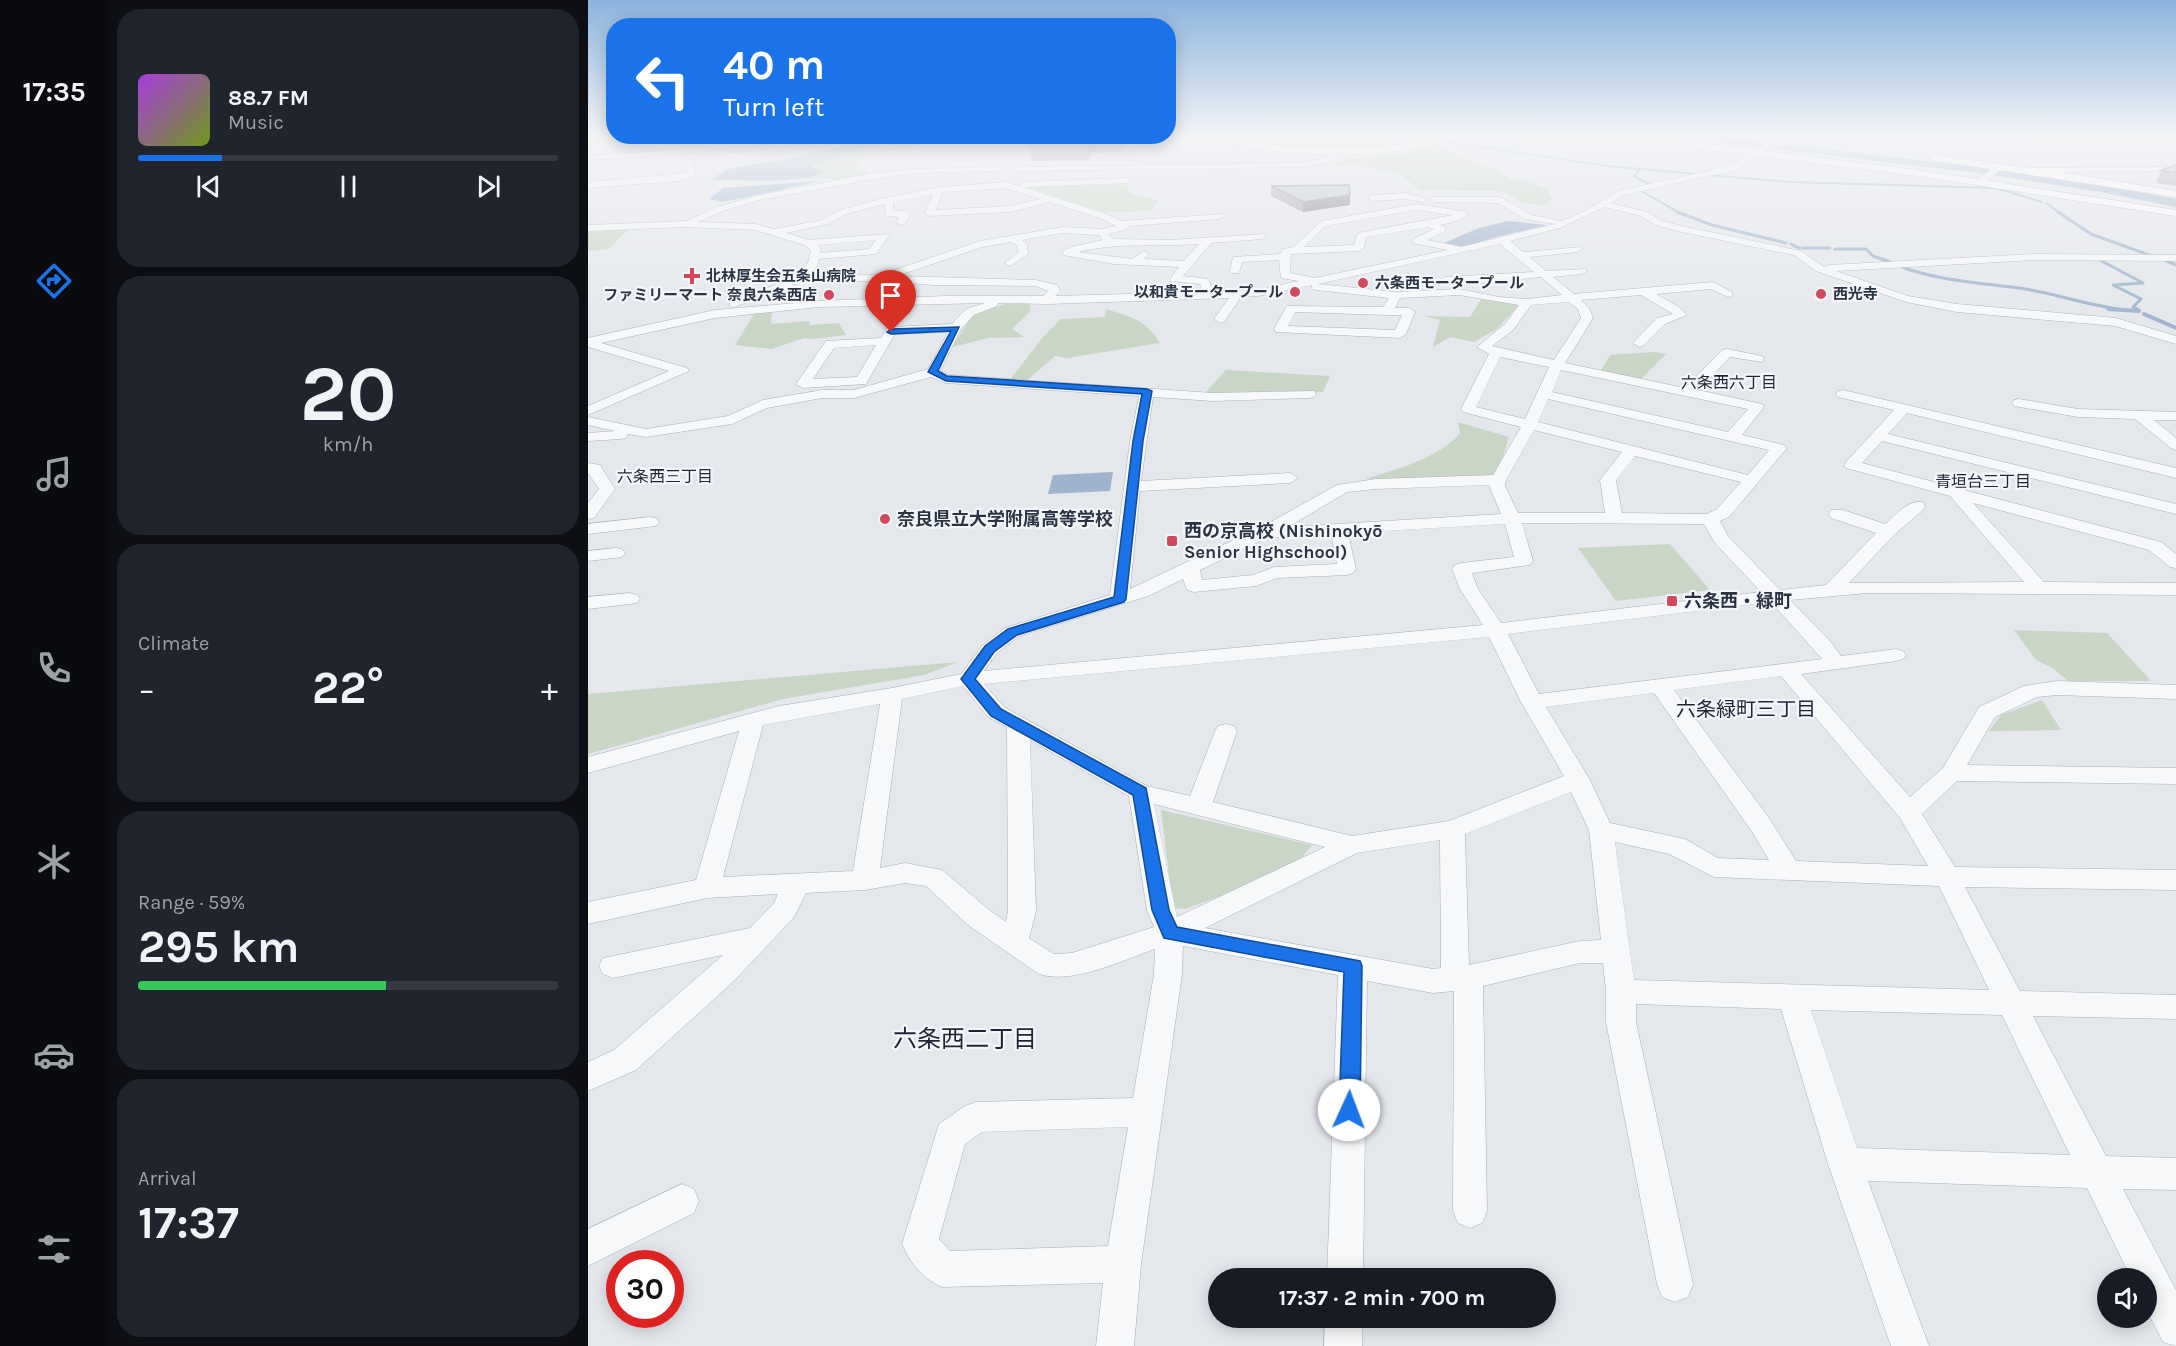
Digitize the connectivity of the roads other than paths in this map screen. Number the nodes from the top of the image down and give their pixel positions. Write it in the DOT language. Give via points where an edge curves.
graph roads {
  1 [pos="755,199"];
  2 [pos="894,199"];
  3 [pos="936,199"];
  4 [pos="983,199"];
  5 [pos="988,199"];
  6 [pos="1049,199"];
  7 [pos="1411,199"];
  8 [pos="1421,199"];
  9 [pos="1611,199"];
  10 [pos="2096,199"];
  11 [pos="888,200"];
  12 [pos="1419,203"];
  13 [pos="1603,204"];
  14 [pos="2176,213"];
  15 [pos="1220,216"];
  16 [pos="1566,222"];
  17 [pos="901,223"];
  18 [pos="685,224"];
  19 [pos="1121,224"];
  20 [pos="1430,224"];
  21 [pos="588,228"];
  22 [pos="775,232"];
  23 [pos="1102,232"];
  24 [pos="1262,236"];
  25 [pos="1014,239"];
  26 [pos="1502,240"];
  27 [pos="1207,241"];
  28 [pos="1110,242"];
  29 [pos="809,243"];
  30 [pos="1158,243"];
  31 [pos="1576,249"];
  32 [pos="1296,250"];
  33 [pos="1463,250"];
  34 [pos="1522,255"];
  35 [pos="815,256"];
  36 [pos="1284,257"];
  37 [pos="2176,258"];
  38 [pos="1374,260"];
  39 [pos="1135,262"];
  40 [pos="1010,263"];
  41 [pos="1187,264"];
  42 [pos="1816,270"];
  43 [pos="1235,271"];
  44 [pos="1582,271"];
  45 [pos="1543,275"];
  46 [pos="1339,276"];
  47 [pos="881,278"];
  48 [pos="800,279"];
  49 [pos="1320,280"];
  50 [pos="1437,280"];
  51 [pos="1300,285"];
  52 [pos="1643,291"];
  53 [pos="1728,294"];
  54 [pos="1237,295"];
  55 [pos="1396,295"];
  56 [pos="1210,296"];
  57 [pos="1572,298"];
  58 [pos="1005,300"];
  59 [pos="1048,301"];
  60 [pos="1527,302"];
  61 [pos="1388,311"];
  62 [pos="715,314"];
  63 [pos="1220,319"];
  64 [pos="956,328"];
  65 [pos="2176,340"];
  66 [pos="886,341"];
  67 [pos="588,343"];
  68 [pos="1639,343"];
  69 [pos="1496,352"];
  70 [pos="1757,359"];
  71 [pos="1557,365"];
  72 [pos="933,372"];
  73 [pos="1147,391"];
  74 [pos="1689,392"];
  75 [pos="1309,394"];
  76 [pos="1544,394"];
  77 [pos="1843,394"];
  78 [pos="2019,403"];
  79 [pos="1903,409"];
  80 [pos="588,411"];
  81 [pos="2140,416"];
  82 [pos="2176,416"];
  83 [pos="588,421"];
  84 [pos="1529,425"];
  85 [pos="1975,425"];
  86 [pos="639,431"];
  87 [pos="1733,436"];
  88 [pos="1878,436"];
  89 [pos="588,437"];
  90 [pos="2176,445"];
  91 [pos="1631,451"];
  92 [pos="1966,457"];
  93 [pos="588,468"];
  94 [pos="2176,472"];
  95 [pos="2107,474"];
  96 [pos="1290,478"];
  97 [pos="1498,480"];
  98 [pos="1750,480"];
  99 [pos="1133,486"];
  100 [pos="1957,494"];
  101 [pos="1917,506"];
  102 [pos="2176,509"];
  103 [pos="588,514"];
  104 [pos="1837,514"];
  105 [pos="1512,518"];
  106 [pos="1614,518"];
  107 [pos="1710,519"];
  108 [pos="650,522"];
  109 [pos="588,529"];
  110 [pos="1339,530"];
  111 [pos="1888,531"];
  112 [pos="1262,534"];
  113 [pos="616,553"];
  114 [pos="588,556"];
  115 [pos="2176,563"];
  116 [pos="1191,570"];
  117 [pos="2039,588"];
  118 [pos="2176,589"];
  119 [pos="1831,591"];
  120 [pos="1773,596"];
  121 [pos="630,599"];
  122 [pos="1119,599"];
  123 [pos="588,603"];
  124 [pos="1496,630"];
  125 [pos="1896,655"];
  126 [pos="1836,663"];
  127 [pos="1786,669"];
  128 [pos="968,679"];
  129 [pos="1659,686"];
  130 [pos="2176,692"];
  131 [pos="892,695"];
  132 [pos="1532,702"];
  133 [pos="753,720"];
  134 [pos="1018,724"];
  135 [pos="1226,731"];
  136 [pos="588,765"];
  137 [pos="1951,773"];
  138 [pos="2176,776"];
  139 [pos="1578,780"];
  140 [pos="1140,792"];
  141 [pos="1199,806"];
  142 [pos="1909,812"];
  143 [pos="1452,829"];
  144 [pos="1601,830"];
  145 [pos="1352,845"];
  146 [pos="1788,870"];
  147 [pos="1947,877"];
  148 [pos="865,880"];
  149 [pos="2176,880"];
  150 [pos="797,883"];
  151 [pos="707,888"];
  152 [pos="588,913"];
  153 [pos="1170,933"];
  154 [pos="758,937"];
  155 [pos="1014,943"];
  156 [pos="1614,951"];
  157 [pos="613,966"];
  158 [pos="1353,966"];
  159 [pos="1461,977"];
  160 [pos="1621,991"];
  161 [pos="1792,998"];
  162 [pos="2011,1003"];
  163 [pos="2176,1007"];
  164 [pos="588,1077"];
  165 [pos="1147,1112"];
  166 [pos="1845,1164"];
  167 [pos="2096,1172"];
  168 [pos="2176,1174"];
  169 [pos="682,1201"];
  170 [pos="1470,1211"];
  171 [pos="588,1248"];
  172 [pos="1122,1264"];
  173 [pos="1345,1268"];
  174 [pos="1676,1284"];
  175 [pos="1344,1328"];
  176 [pos="2176,1329"];
  177 [pos="1115,1346"];
  178 [pos="1343,1346"];
  179 [pos="1910,1346"];
  1 -- 18 [label="street"];
  2 -- 11 [label="street"];
  3 -- 4 [label="street" via="930,213"];
  5 -- 6 [label="street" via="1011,209"];
  6 -- 19 [label="street"];
  7 -- 12 [label="street"];
  8 -- 12 [label="street"];
  9 -- 13 [label="street"];
  10 -- 14 [label="main road"];
  11 -- 17 [label="street" via="890,214 905,214"];
  11 -- 22 [label="street" via="843,212 825,222"];
  12 -- 16 [label="street" via="1500,200 1528,218"];
  12 -- 20 [label="street" via="1463,214"];
  12 -- 32 [label="street" via="1398,212 1322,224"];
  13 -- 16 [label="street"];
  13 -- 42 [label="street" via="1685,230 1797,253"];
  15 -- 19 [label="street"];
  16 -- 26 [label="street"];
  18 -- 21 [label="street"];
  18 -- 22 [label="street" via="756,227"];
  19 -- 23 [label="street" via="1121,228"];
  20 -- 32 [label="street" via="1361,235 1364,248"];
  20 -- 33 [label="street" via="1442,229 1412,242"];
  22 -- 29 [label="street"];
  23 -- 25 [label="street" via="1063,230"];
  23 -- 28 [label="street"];
  24 -- 27 [label="street"];
  25 -- 40 [label="street" via="1022,244 1023,254"];
  25 -- 47 [label="street" via="964,247"];
  26 -- 33 [label="street"];
  26 -- 34 [label="street"];
  27 -- 30 [label="street"];
  27 -- 41 [label="street"];
  28 -- 30 [label="street"];
  28 -- 39 [label="street" via="1067,253"];
  29 -- 35 [label="street" via="816,249"];
  29 -- 35 [label="street" via="884,236 872,252"];
  30 -- 39 [label="street"];
  31 -- 34 [label="street"];
  32 -- 36 [label="street"];
  33 -- 46 [label="street"];
  34 -- 45 [label="street"];
  35 -- 48 [label="street"];
  36 -- 43 [label="street" via="1237,259"];
  36 -- 49 [label="street" via="1286,276"];
  37 -- 42 [label="street" via="2035,257"];
  38 -- 46 [label="street" via="1331,268"];
  39 -- 41 [label="street"];
  41 -- 56 [label="street" via="1175,279 1204,281"];
  42 -- 65 [label="street" via="1930,304 2116,322"];
  44 -- 45 [label="street"];
  45 -- 50 [label="street"];
  45 -- 57 [label="street"];
  46 -- 49 [label="street"];
  47 -- 48 [label="street"];
  47 -- 59 [label="street" via="1036,283 1053,287"];
  48 -- 62 [label="street"];
  49 -- 51 [label="street"];
  51 -- 54 [label="street"];
  51 -- 55 [label="street"];
  52 -- 53 [label="street" via="1713,285"];
  52 -- 57 [label="street"];
  52 -- 68 [label="street" via="1681,315 1661,321"];
  54 -- 56 [label="street"];
  54 -- 63 [label="street"];
  55 -- 60 [label="street" via="1459,292"];
  55 -- 61 [label="street"];
  56 -- 59 [label="street"];
  57 -- 60 [label="street"];
  57 -- 71 [label="street" via="1587,318"];
  58 -- 59 [label="street"];
  58 -- 62 [label="street" via="848,302"];
  58 -- 64 [label="street" via="970,312"];
  60 -- 69 [label="street" via="1509,327 1483,347"];
  61 -- 61 [label="street" via="1409,312 1400,334 1280,329 1292,308"];
  62 -- 67 [label="street"];
  64 -- 66 [label="street" via="891,332"];
  64 -- 72 [label="street"];
  66 -- 66 [label="street" via="861,381 803,384 830,344"];
  67 -- 80 [label="street" via="682,371"];
  69 -- 71 [label="street"];
  69 -- 84 [label="street" via="1468,409"];
  70 -- 74 [label="street" via="1726,353"];
  71 -- 74 [label="street"];
  71 -- 76 [label="street"];
  72 -- 73 [label="street" via="946,379"];
  72 -- 86 [label="street" via="854,394 822,394 763,404 732,420"];
  73 -- 75 [label="street" via="1213,397"];
  73 -- 99 [label="street"];
  74 -- 87 [label="street" via="1757,407"];
  76 -- 84 [label="street"];
  76 -- 87 [label="street"];
  77 -- 79 [label="street"];
  78 -- 81 [label="street" via="2078,413"];
  79 -- 85 [label="street"];
  79 -- 88 [label="street"];
  81 -- 82 [label="street"];
  81 -- 90 [label="street"];
  83 -- 86 [label="street"];
  84 -- 91 [label="street"];
  84 -- 97 [label="street"];
  85 -- 92 [label="street" via="1977,440"];
  85 -- 95 [label="street"];
  86 -- 89 [label="street"];
  87 -- 98 [label="street" via="1779,448"];
  88 -- 92 [label="street"];
  88 -- 100 [label="street" via="1852,465"];
  91 -- 98 [label="street"];
  91 -- 106 [label="street" via="1608,480"];
  92 -- 95 [label="street"];
  93 -- 103 [label="street" via="594,468 607,489"];
  94 -- 95 [label="street"];
  95 -- 102 [label="street"];
  96 -- 99 [label="street"];
  97 -- 105 [label="street" via="1497,486"];
  97 -- 112 [label="street" via="1343,488"];
  98 -- 107 [label="street" via="1723,513"];
  99 -- 122 [label="street"];
  100 -- 115 [label="street" via="2155,546"];
  100 -- 117 [label="street"];
  101 -- 111 [label="street"];
  104 -- 111 [label="street"];
  105 -- 106 [label="street"];
  105 -- 110 [label="street"];
  105 -- 124 [label="street" via="1524,561 1461,570"];
  106 -- 107 [label="street"];
  107 -- 120 [label="street" via="1721,539"];
  108 -- 109 [label="street"];
  110 -- 112 [label="street"];
  110 -- 116 [label="street" via="1347,569 1274,573 1256,580 1194,586"];
  111 -- 119 [label="street"];
  112 -- 116 [label="street"];
  113 -- 114 [label="street"];
  116 -- 122 [label="street"];
  117 -- 118 [label="street"];
  117 -- 119 [label="street" via="1867,587"];
  119 -- 120 [label="street"];
  120 -- 124 [label="street"];
  120 -- 126 [label="street"];
  121 -- 123 [label="street"];
  122 -- 128 [label="street" via="1012,632 990,649"];
  124 -- 128 [label="street"];
  124 -- 132 [label="street"];
  125 -- 126 [label="street"];
  126 -- 127 [label="street"];
  127 -- 129 [label="street"];
  127 -- 142 [label="street"];
  128 -- 131 [label="street"];
  128 -- 134 [label="street" via="996,712"];
  129 -- 132 [label="street"];
  129 -- 146 [label="street" via="1760,824"];
  130 -- 137 [label="street" via="2057,688 2032,691 1987,712"];
  131 -- 133 [label="street"];
  131 -- 148 [label="street"];
  132 -- 139 [label="street"];
  133 -- 136 [label="street"];
  133 -- 151 [label="street"];
  134 -- 140 [label="street"];
  134 -- 155 [label="street" via="1022,911"];
  135 -- 141 [label="street"];
  137 -- 138 [label="street"];
  137 -- 142 [label="street"];
  139 -- 143 [label="street"];
  139 -- 144 [label="street"];
  140 -- 141 [label="street"];
  140 -- 153 [label="street" via="1161,910"];
  141 -- 145 [label="street"];
  142 -- 147 [label="street"];
  143 -- 145 [label="street"];
  143 -- 159 [label="street"];
  144 -- 146 [label="street" via="1676,846 1714,867"];
  144 -- 156 [label="street"];
  145 -- 153 [label="street"];
  146 -- 147 [label="street"];
  147 -- 149 [label="street"];
  147 -- 162 [label="street"];
  148 -- 150 [label="street"];
  148 -- 155 [label="street" via="905,873 933,877"];
  150 -- 151 [label="street"];
  150 -- 154 [label="street" via="783,910"];
  151 -- 152 [label="street"];
  153 -- 155 [label="street" via="1072,965 1049,966"];
  153 -- 158 [label="street"];
  153 -- 165 [label="street" via="1168,974"];
  154 -- 157 [label="street"];
  154 -- 164 [label="street" via="725,972 625,1060"];
  156 -- 159 [label="street" via="1580,952"];
  156 -- 160 [label="street"];
  158 -- 159 [label="street" via="1433,981"];
  158 -- 173 [label="street"];
  159 -- 170 [label="street"];
  160 -- 161 [label="street"];
  160 -- 174 [label="street" via="1621,1022"];
  161 -- 162 [label="street"];
  161 -- 166 [label="street"];
  162 -- 163 [label="street"];
  162 -- 167 [label="street"];
  165 -- 172 [label="street"];
  165 -- 172 [label="street" via="976,1116 951,1135 920,1244 942,1269"];
  166 -- 167 [label="street"];
  166 -- 179 [label="street"];
  167 -- 168 [label="street"];
  167 -- 176 [label="street"];
  169 -- 171 [label="street"];
  172 -- 177 [label="street"];
  175 -- 178 [label="street"];
}
